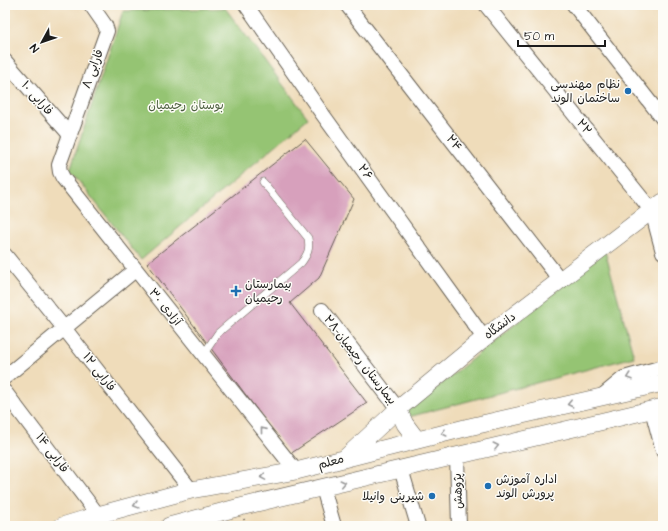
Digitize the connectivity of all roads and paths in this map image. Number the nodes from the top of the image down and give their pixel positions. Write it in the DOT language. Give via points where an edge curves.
graph roads {
  1 [pos="91,5"];
  2 [pos="246,5"];
  3 [pos="347,5"];
  4 [pos="486,5"];
  5 [pos="574,5"];
  6 [pos="5,61"];
  7 [pos="663,119"];
  8 [pos="70,135"];
  9 [pos="263,182"];
  10 [pos="657,207"];
  11 [pos="663,252"];
  12 [pos="5,255"];
  13 [pos="135,270"];
  14 [pos="561,281"];
  15 [pos="322,310"];
  16 [pos="64,328"];
  17 [pos="484,338"];
  18 [pos="203,355"];
  19 [pos="663,367"];
  20 [pos="5,377"];
  21 [pos="663,383"];
  22 [pos="637,389"];
  23 [pos="5,392"];
  24 [pos="600,398"];
  25 [pos="398,409"];
  26 [pos="651,410"];
  27 [pos="417,440"];
  28 [pos="663,451"];
  29 [pos="457,456"];
  30 [pos="344,459"];
  31 [pos="401,469"];
  32 [pos="296,471"];
  33 [pos="323,488"];
  34 [pos="191,490"];
  35 [pos="98,515"];
  36 [pos="212,521"];
  37 [pos="62,526"];
  38 [pos="169,526"];
  39 [pos="334,526"];
  40 [pos="418,526"];
  41 [pos="459,526"];
  1 -- 8 [label="street, فارابی ۸" via="107,31"];
  2 -- 17 [label="street, ۲۶"];
  3 -- 14 [label="street, ۲۴"];
  4 -- 10 [label="street, ۲۲"];
  5 -- 7 [label="street"];
  6 -- 8 [label="street, فارابی ۱۰"];
  8 -- 13 [label="street, آزادی ۳۰" via="59,166 62,178"];
  9 -- 18 [label="lane" via="308,238 308,254 301,263 218,333"];
  10 -- 11 [label="street"];
  10 -- 14 [label="street, دانشگاه"];
  12 -- 16 [label="street, فارابی ۱۲"];
  13 -- 16 [label="street"];
  13 -- 18 [label="street, آزادی ۳۰"];
  14 -- 17 [label="street, دانشگاه"];
  15 -- 25 [label="street, ۲۸-بیمارستان رحیمیان"];
  16 -- 20 [label="street"];
  16 -- 34 [label="street, فارابی ۱۲"];
  17 -- 25 [label="street, دانشگاه"];
  32 -- 18 [label="street, آزادی ۳۰, one-way"];
  19 -- 24 [label="street, معلم, one-way" via="624,378"];
  21 -- 22 [label="street, معلم"];
  22 -- 24 [label="street, معلم"];
  22 -- 26 [label="street" via="647,400 645,407"];
  23 -- 35 [label="street, فارابی ۱۴"];
  24 -- 27 [label="street, معلم, one-way"];
  25 -- 27 [label="street"];
  25 -- 30 [label="street, دانشگاه"];
  26 -- 28 [label="street"];
  29 -- 26 [label="street, معلم, one-way"];
  27 -- 30 [label="street, معلم"];
  29 -- 31 [label="street, معلم"];
  29 -- 41 [label="street, پژوهش"];
  30 -- 32 [label="street, معلم"];
  33 -- 31 [label="street, معلم, one-way"];
  31 -- 40 [label="street"];
  32 -- 34 [label="street, معلم, one-way"];
  33 -- 36 [label="street, معلم" via="240,507"];
  33 -- 39 [label="street"];
  34 -- 35 [label="street, معلم, one-way"];
  35 -- 37 [label="street, معلم"];
  36 -- 38 [label="street, معلم"];
}
